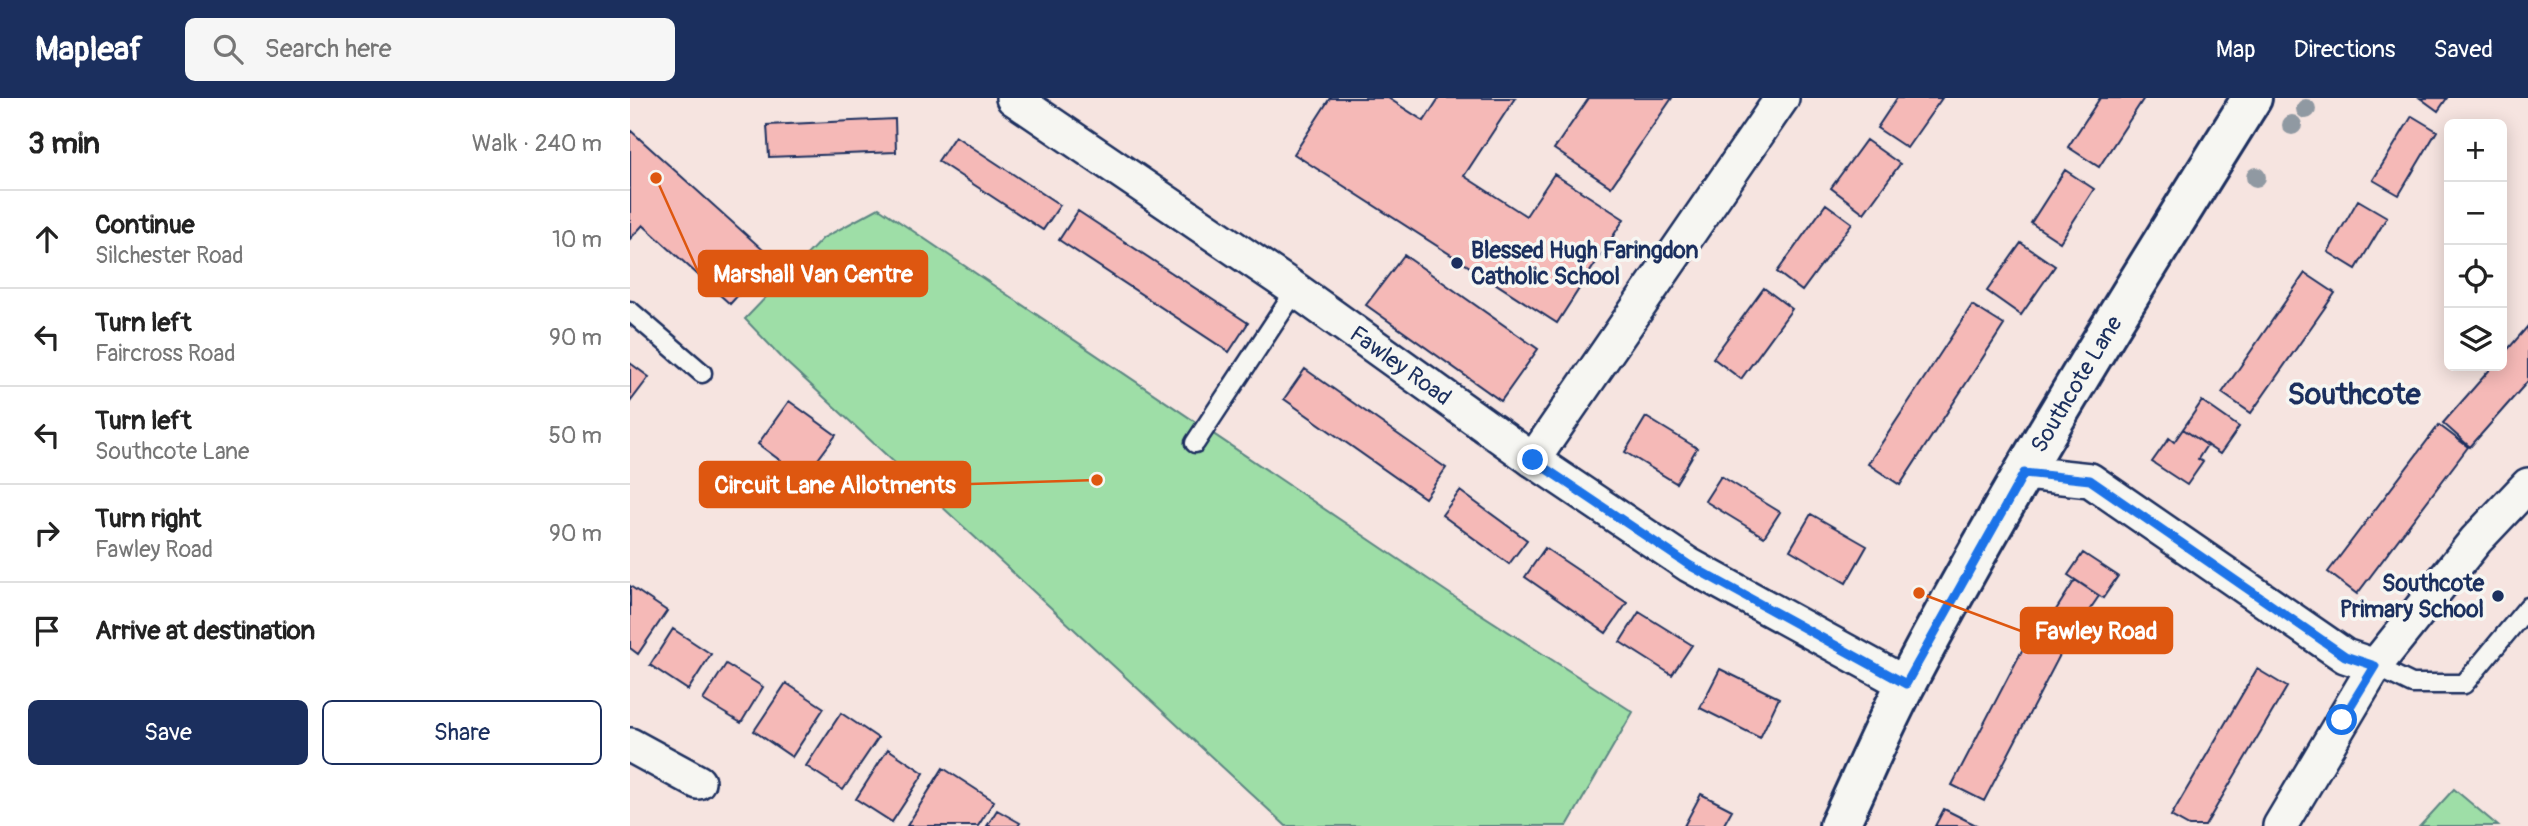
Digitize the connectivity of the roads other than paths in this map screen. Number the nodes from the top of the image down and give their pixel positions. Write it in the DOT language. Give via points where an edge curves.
graph roads {
  1 [pos="1013,98"];
  2 [pos="1782,98"];
  3 [pos="2252,98"];
  4 [pos="1296,290"];
  5 [pos="630,311"];
  6 [pos="702,373"];
  7 [pos="1195,443"];
  8 [pos="1533,460"];
  9 [pos="2024,473"];
  10 [pos="2528,485"];
  11 [pos="2528,607"];
  12 [pos="2375,666"];
  13 [pos="1906,684"];
  14 [pos="630,745"];
  15 [pos="698,782"];
  16 [pos="1839,826"];
  17 [pos="2280,826"];
  1 -- 4 [label="street, Fawley Road"];
  2 -- 8 [label="street"];
  3 -- 9 [label="street, Southcote Lane"];
  4 -- 7 [label="lane"];
  4 -- 8 [label="street, Fawley Road"];
  5 -- 6 [label="lane"];
  8 -- 13 [label="street, Fawley Road" via="1689,565"];
  9 -- 12 [label="street" via="2090,480 2345,656"];
  9 -- 13 [label="street, Southcote Lane"];
  10 -- 12 [label="street" via="2476,540"];
  11 -- 12 [label="lane" via="2464,684 2412,684"];
  12 -- 17 [label="street"];
  13 -- 16 [label="street, Southcote Lane"];
  14 -- 15 [label="street"];
}
